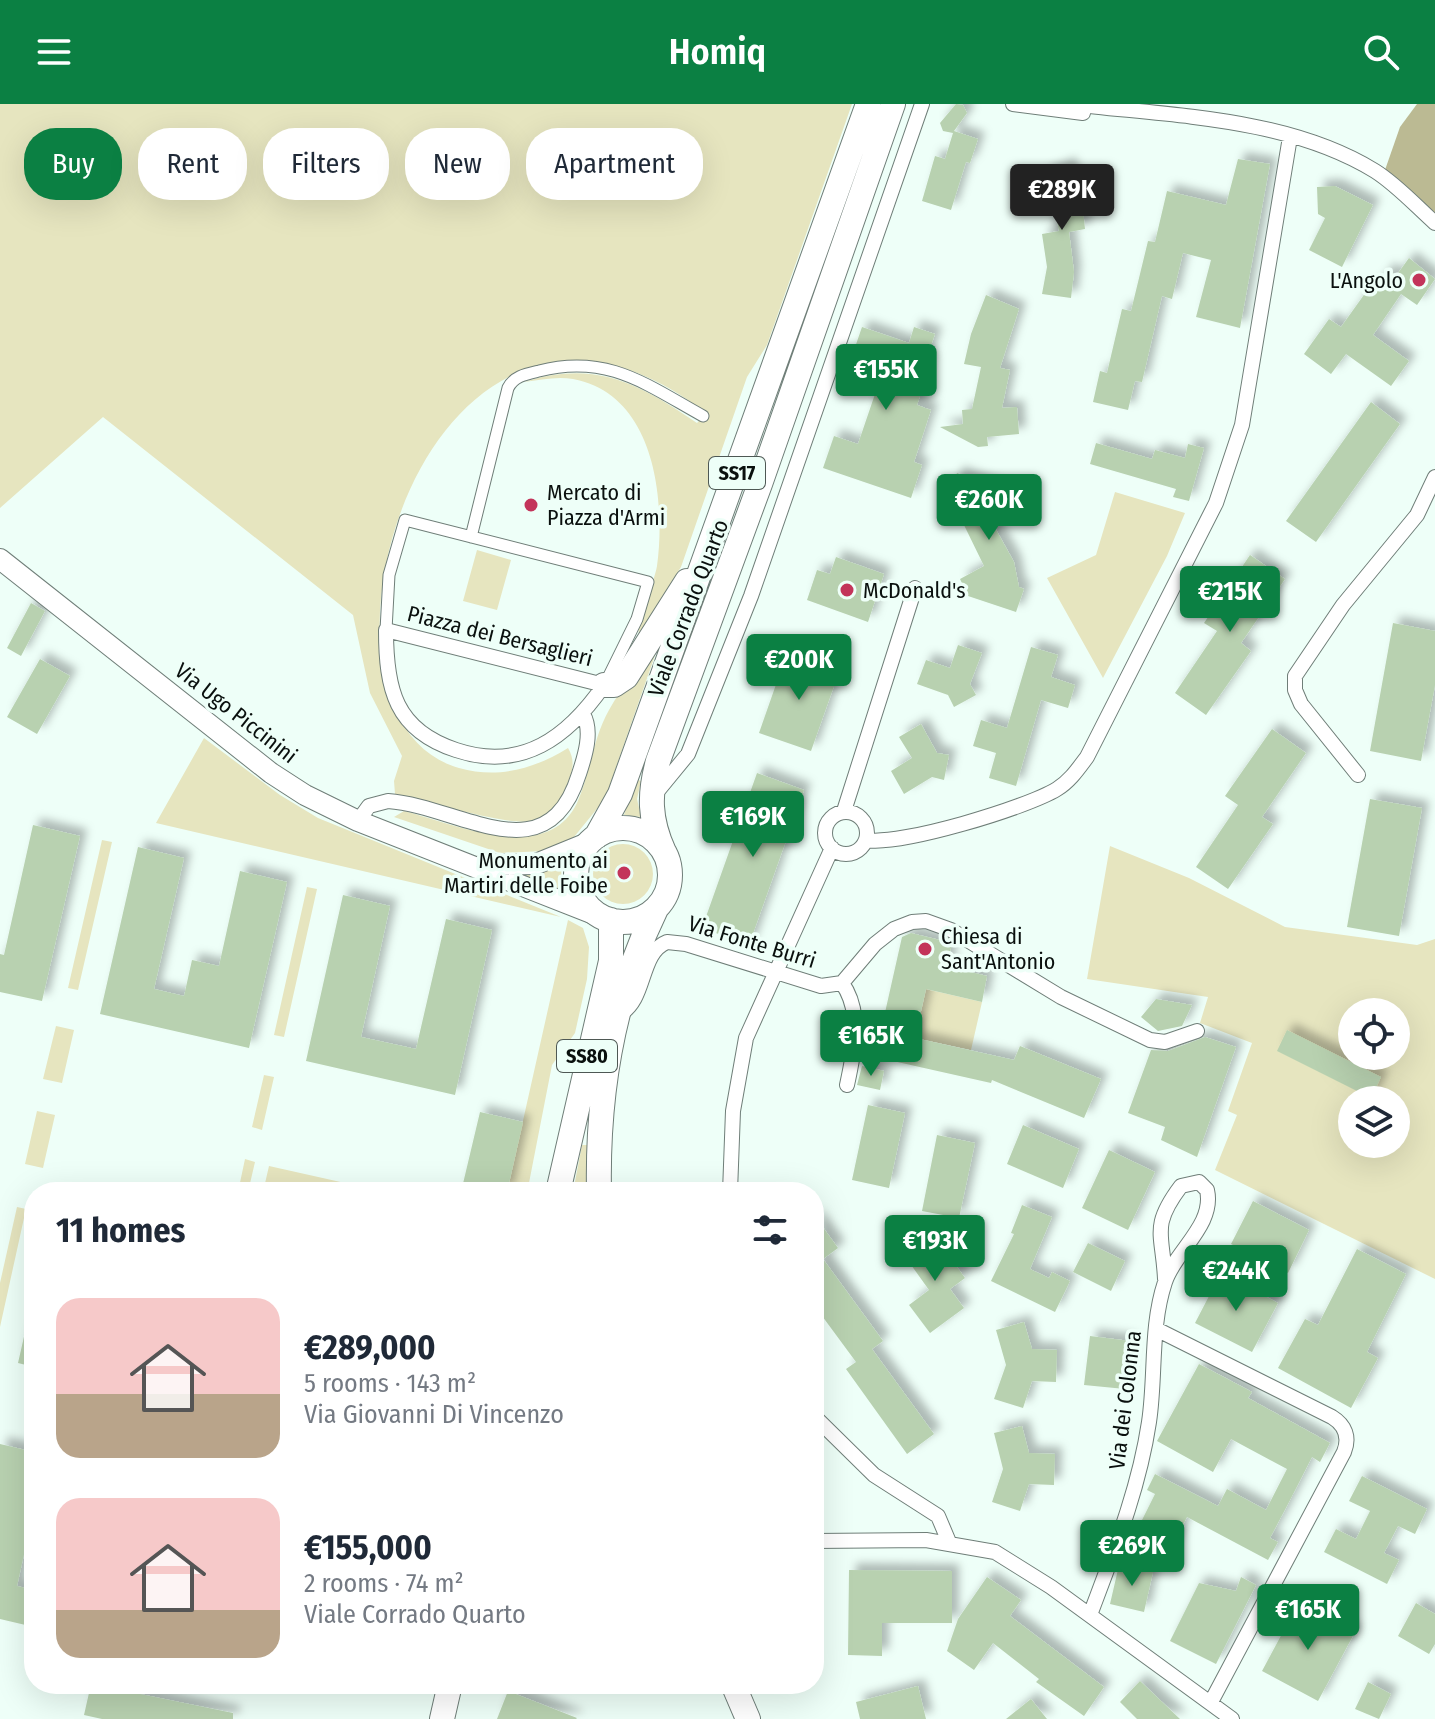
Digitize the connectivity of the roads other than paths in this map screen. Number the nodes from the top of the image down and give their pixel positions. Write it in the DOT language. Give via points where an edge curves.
graph roads {
  1 [pos="868,104"];
  2 [pos="893,104"];
  3 [pos="1013,104"];
  4 [pos="1071,104"];
  5 [pos="922,105"];
  6 [pos="1290,137"];
  7 [pos="1435,223"];
  8 [pos="703,416"];
  9 [pos="1435,477"];
  10 [pos="716,535"];
  11 [pos="471,537"];
  12 [pos="0,559"];
  13 [pos="915,588"];
  14 [pos="386,630"];
  15 [pos="604,685"];
  16 [pos="583,714"];
  17 [pos="1358,775"];
  18 [pos="844,811"];
  19 [pos="652,817"];
  20 [pos="358,821"];
  21 [pos="593,840"];
  22 [pos="866,840"];
  23 [pos="832,848"];
  24 [pos="664,852"];
  25 [pos="466,862"];
  26 [pos="656,909"];
  27 [pos="607,919"];
  28 [pos="776,969"];
  29 [pos="842,983"];
  30 [pos="616,1016"];
  31 [pos="1197,1031"];
  32 [pos="847,1085"];
  33 [pos="560,1182"];
  34 [pos="600,1182"];
  35 [pos="730,1182"];
  36 [pos="1165,1279"];
  37 [pos="1156,1329"];
  38 [pos="824,1426"];
  39 [pos="824,1541"];
  40 [pos="949,1542"];
  41 [pos="1090,1615"];
  42 [pos="448,1694"];
  43 [pos="737,1694"];
  44 [pos="1211,1702"];
  45 [pos="442,1719"];
  46 [pos="748,1719"];
  47 [pos="1232,1719"];
  1 -- 10 [label="main road, Viale Corrado Quarto / SS17"];
  2 -- 19 [label="main road, Viale Corrado Quarto / SS17" via="665,739 650,793"];
  3 -- 6 [label="street"];
  4 -- 6 [label="street"];
  5 -- 19 [label="street" via="751,596 688,754 655,794"];
  6 -- 7 [label="street" via="1321,145 1370,169"];
  6 -- 22 [label="street" via="1231,467 1087,757 1068,781 1025,803 908,837"];
  8 -- 11 [label="street" via="661,389 598,367 564,365 514,379"];
  9 -- 17 [label="street" via="1417,515 1343,605 1295,676 1301,704"];
  10 -- 15 [label="main road" via="626,677"];
  10 -- 21 [label="main road, Viale Corrado Quarto / SS17" via="620,794"];
  11 -- 14 [label="street, Piazza dei Bersaglieri" via="405,520 389,575"];
  11 -- 15 [label="street, Piazza dei Bersaglieri" via="648,582"];
  12 -- 20 [label="main road, Via Ugo Piccinini" via="271,773"];
  13 -- 18 [label="street"];
  14 -- 15 [label="street, Piazza dei Bersaglieri"];
  14 -- 16 [label="street, Piazza dei Bersaglieri" via="388,672 399,707 412,729 433,742 482,756 514,756 546,744"];
  15 -- 16 [label="street, Piazza dei Bersaglieri"];
  16 -- 20 [label="street" via="588,732 576,783 562,811 547,825 511,830 388,801 369,806"];
  18 -- 22 [label="street" via="863,820"];
  18 -- 23 [label="street" via="825,829"];
  19 -- 24 [label="main road, Viale Corrado Quarto / SS17"];
  20 -- 25 [label="main road, Via Ugo Piccinini"];
  21 -- 24 [label="main road" via="618,828 636,830"];
  21 -- 25 [label="main road, Via Ugo Piccinini" via="524,866"];
  21 -- 27 [label="main road" via="580,858 577,884 585,902"];
  22 -- 23 [label="street" via="851,853"];
  23 -- 28 [label="street"];
  24 -- 26 [label="main road" via="670,879"];
  25 -- 27 [label="main road, Via Ugo Piccinini"];
  26 -- 27 [label="main road" via="635,921"];
  26 -- 30 [label="main road" via="631,962"];
  27 -- 33 [label="main road, SS80" via="611,961"];
  28 -- 29 [label="street, Via Fonte Burri" via="821,986"];
  28 -- 30 [label="street, Via Fonte Burri" via="669,941 656,948 633,1004"];
  28 -- 35 [label="street" via="753,1016 739,1068"];
  29 -- 31 [label="street, Via Fonte Burri" via="887,933 926,921 1150,1040 1165,1042"];
  29 -- 32 [label="street" via="855,1025"];
  30 -- 34 [label="main road"];
  36 -- 36 [label="street, Via dei Colonna" via="1206,1212 1207,1190 1199,1182 1181,1186 1160,1222"];
  36 -- 37 [label="street, Via dei Colonna"];
  37 -- 41 [label="street, Via dei Colonna" via="1140,1468"];
  37 -- 44 [label="street" via="1332,1417 1347,1438"];
  38 -- 40 [label="street" via="874,1475 936,1514"];
  39 -- 40 [label="street"];
  40 -- 41 [label="street" via="1001,1555"];
  41 -- 44 [label="street"];
  42 -- 45 [label="main road"];
  43 -- 46 [label="main road"];
  44 -- 47 [label="street"];
}
